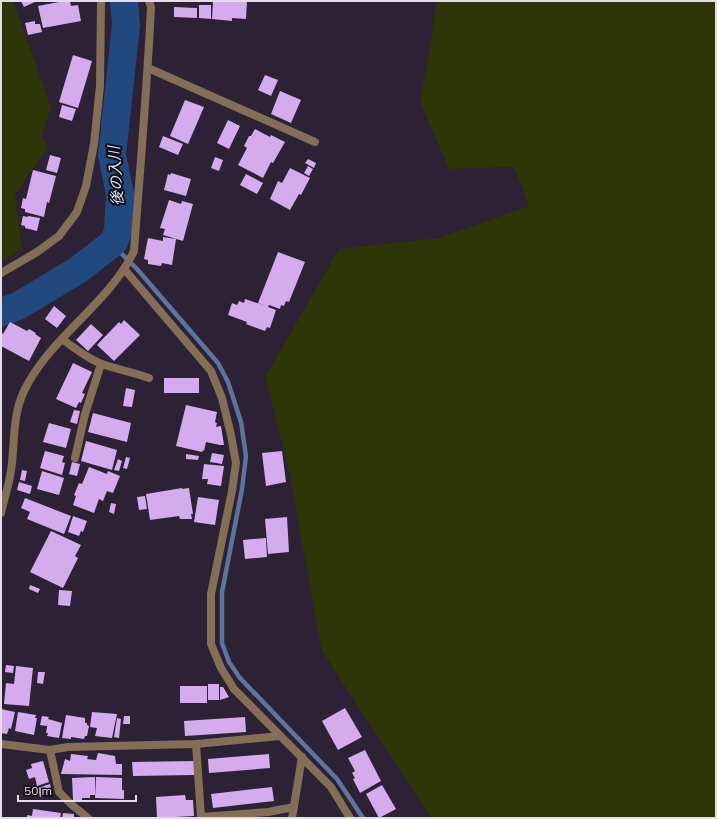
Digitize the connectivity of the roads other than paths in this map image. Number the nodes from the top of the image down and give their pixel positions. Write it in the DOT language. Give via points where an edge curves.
graph roads {
  1 [pos="101,1"];
  2 [pos="149,1"];
  3 [pos="148,68"];
  4 [pos="315,142"];
  5 [pos="126,267"];
  6 [pos="1,273"];
  7 [pos="62,339"];
  8 [pos="101,364"];
  9 [pos="149,378"];
  10 [pos="75,458"];
  11 [pos="1,513"];
  12 [pos="280,736"];
  13 [pos="1,744"];
  14 [pos="196,744"];
  15 [pos="50,750"];
  16 [pos="302,757"];
  17 [pos="294,808"];
  18 [pos="88,818"];
  19 [pos="292,818"];
  20 [pos="350,818"];
  1 -- 6 [label="street" via="100,86 94,144 86,186 77,212 59,236"];
  2 -- 3 [label="street" via="151,7"];
  3 -- 4 [label="street"];
  3 -- 5 [label="street" via="134,251"];
  5 -- 7 [label="street"];
  5 -- 12 [label="street" via="211,371 222,398 236,463 211,594 211,644 221,668 234,689"];
  7 -- 8 [label="street"];
  7 -- 11 [label="street" via="40,363 24,391 15,416 11,472"];
  8 -- 9 [label="street"];
  8 -- 10 [label="street" via="85,414"];
  12 -- 14 [label="street"];
  12 -- 16 [label="street"];
  13 -- 15 [label="street"];
  14 -- 15 [label="street" via="68,747"];
  14 -- 17 [label="street" via="201,817"];
  15 -- 18 [label="street" via="59,792"];
  16 -- 17 [label="street"];
  16 -- 20 [label="street" via="331,787"];
  17 -- 19 [label="street"];
}
